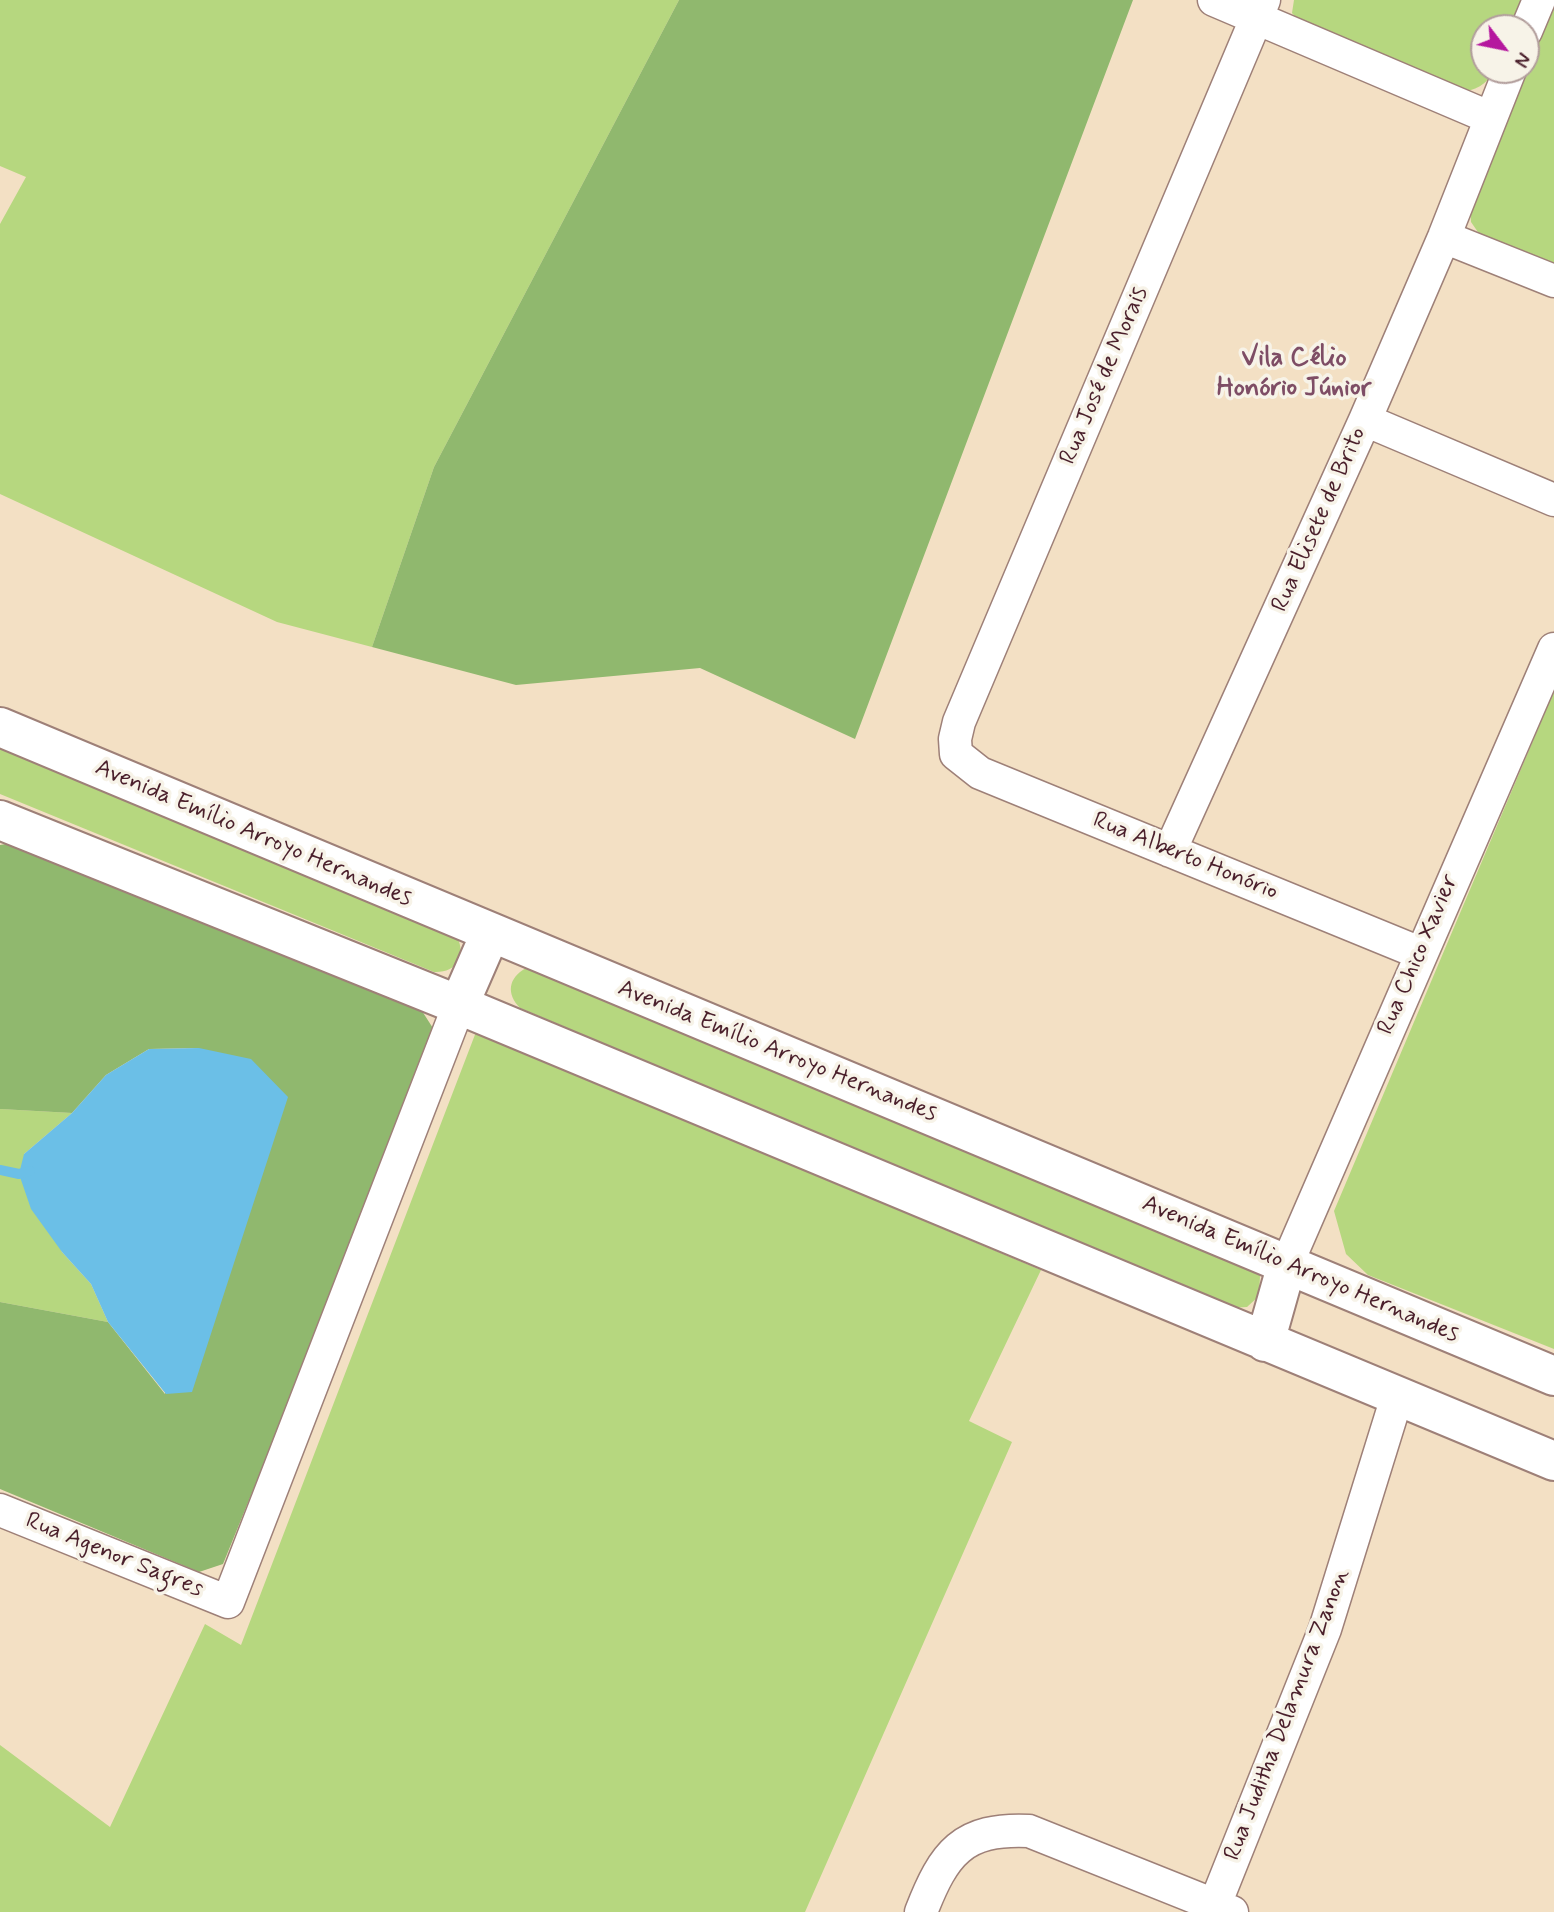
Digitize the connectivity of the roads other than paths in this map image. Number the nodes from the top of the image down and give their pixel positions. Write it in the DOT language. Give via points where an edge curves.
graph roads {
  1 [pos="1214,0"];
  2 [pos="1260,9"];
  3 [pos="1504,84"];
  4 [pos="1491,118"];
  5 [pos="1444,237"];
  6 [pos="1554,281"];
  7 [pos="1365,420"];
  8 [pos="1554,500"];
  9 [pos="1554,649"];
  10 [pos="0,727"];
  11 [pos="956,754"];
  12 [pos="6,828"];
  13 [pos="1171,851"];
  14 [pos="490,934"];
  15 [pos="1420,953"];
  16 [pos="459,1005"];
  17 [pos="1287,1264"];
  18 [pos="1265,1342"];
  19 [pos="1554,1376"];
  20 [pos="1397,1396"];
  21 [pos="1554,1461"];
  22 [pos="0,1510"];
  23 [pos="1220,1910"];
  24 [pos="921,1912"];
  1 -- 2 [label="street"];
  2 -- 4 [label="street"];
  2 -- 11 [label="street, Rua José de Morais" via="959,722"];
  3 -- 4 [label="street, Rua Elisete de Brito"];
  4 -- 5 [label="street, Rua Elisete de Brito"];
  5 -- 6 [label="street"];
  5 -- 7 [label="street, Rua Elisete de Brito"];
  7 -- 8 [label="street"];
  7 -- 13 [label="street, Rua Elisete de Brito"];
  9 -- 15 [label="street, Rua Chico Xavier"];
  10 -- 14 [label="main road, Avenida Emílio Arroyo Hernandes"];
  11 -- 13 [label="street, Rua Alberto Honório" via="980,773"];
  12 -- 16 [label="main road"];
  13 -- 15 [label="street, Rua Alberto Honório"];
  14 -- 16 [label="main road"];
  14 -- 17 [label="main road, Avenida Emílio Arroyo Hernandes"];
  15 -- 17 [label="street, Rua Chico Xavier"];
  16 -- 18 [label="main road"];
  16 -- 22 [label="street, Rua Agenor Sagres" via="228,1602"];
  17 -- 18 [label="main road"];
  17 -- 19 [label="main road, Avenida Emílio Arroyo Hernandes"];
  18 -- 20 [label="main road"];
  20 -- 21 [label="main road"];
  20 -- 23 [label="street, Rua Juditha Delamura Zanon" via="1325,1629"];
  23 -- 24 [label="street" via="1029,1831 1003,1830 977,1835 953,1852"];
}
